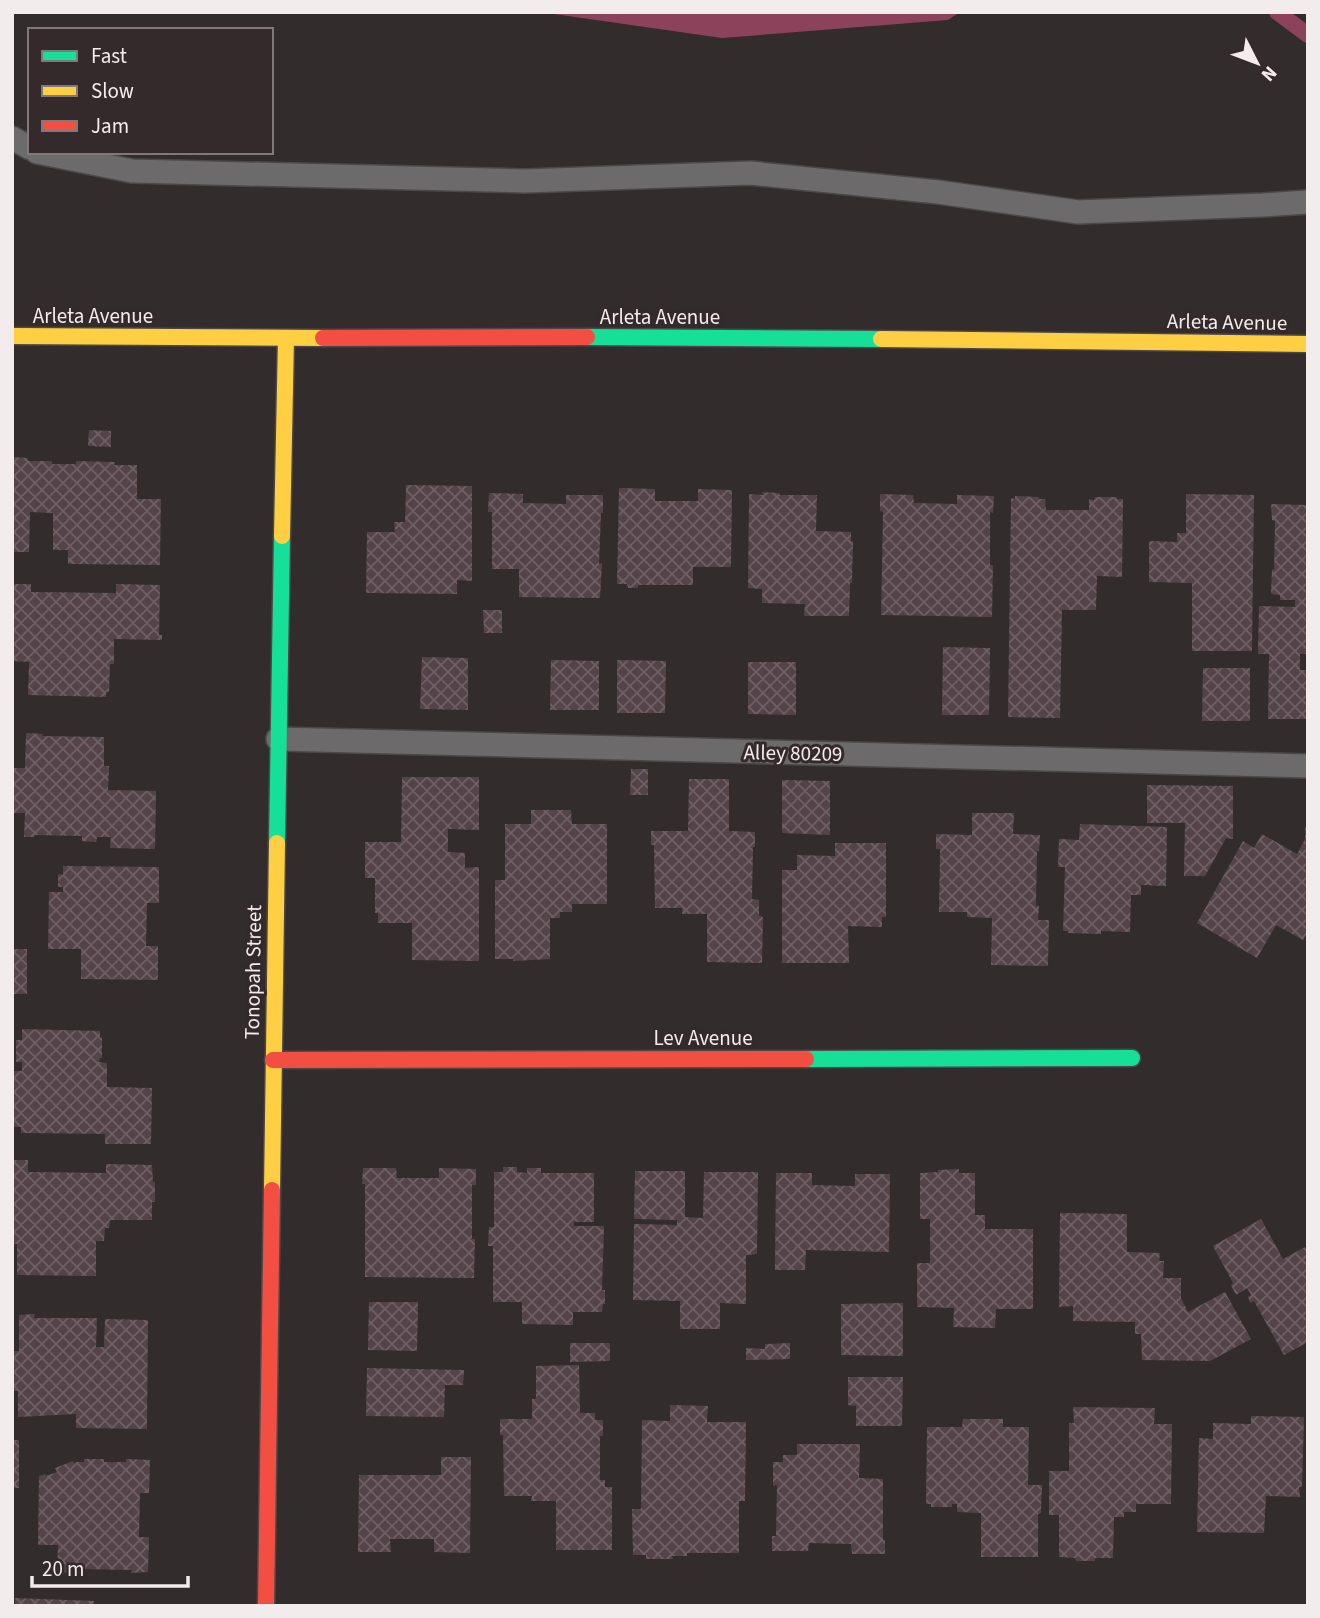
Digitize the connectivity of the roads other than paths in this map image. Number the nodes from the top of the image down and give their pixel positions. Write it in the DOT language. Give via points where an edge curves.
graph roads {
  1 [pos="12,138"];
  2 [pos="28,147"];
  3 [pos="47,154"];
  4 [pos="1308,202"];
  5 [pos="12,336"];
  6 [pos="286,338"];
  7 [pos="1308,344"];
  8 [pos="278,739"];
  9 [pos="1308,766"];
  10 [pos="1132,1058"];
  11 [pos="273,1060"];
  12 [pos="266,1606"];
  1 -- 2 [label="lane"];
  3 -- 4 [label="lane" via="132,171 525,181 750,173 1077,212"];
  5 -- 6 [label="street, Arleta Avenue"];
  6 -- 7 [label="street, Arleta Avenue"];
  6 -- 8 [label="street, Tonopah Street"];
  8 -- 9 [label="lane, Alley 80209"];
  8 -- 11 [label="street, Tonopah Street"];
  10 -- 11 [label="street, Lev Avenue"];
  11 -- 12 [label="street, Tonopah Street"];
}
